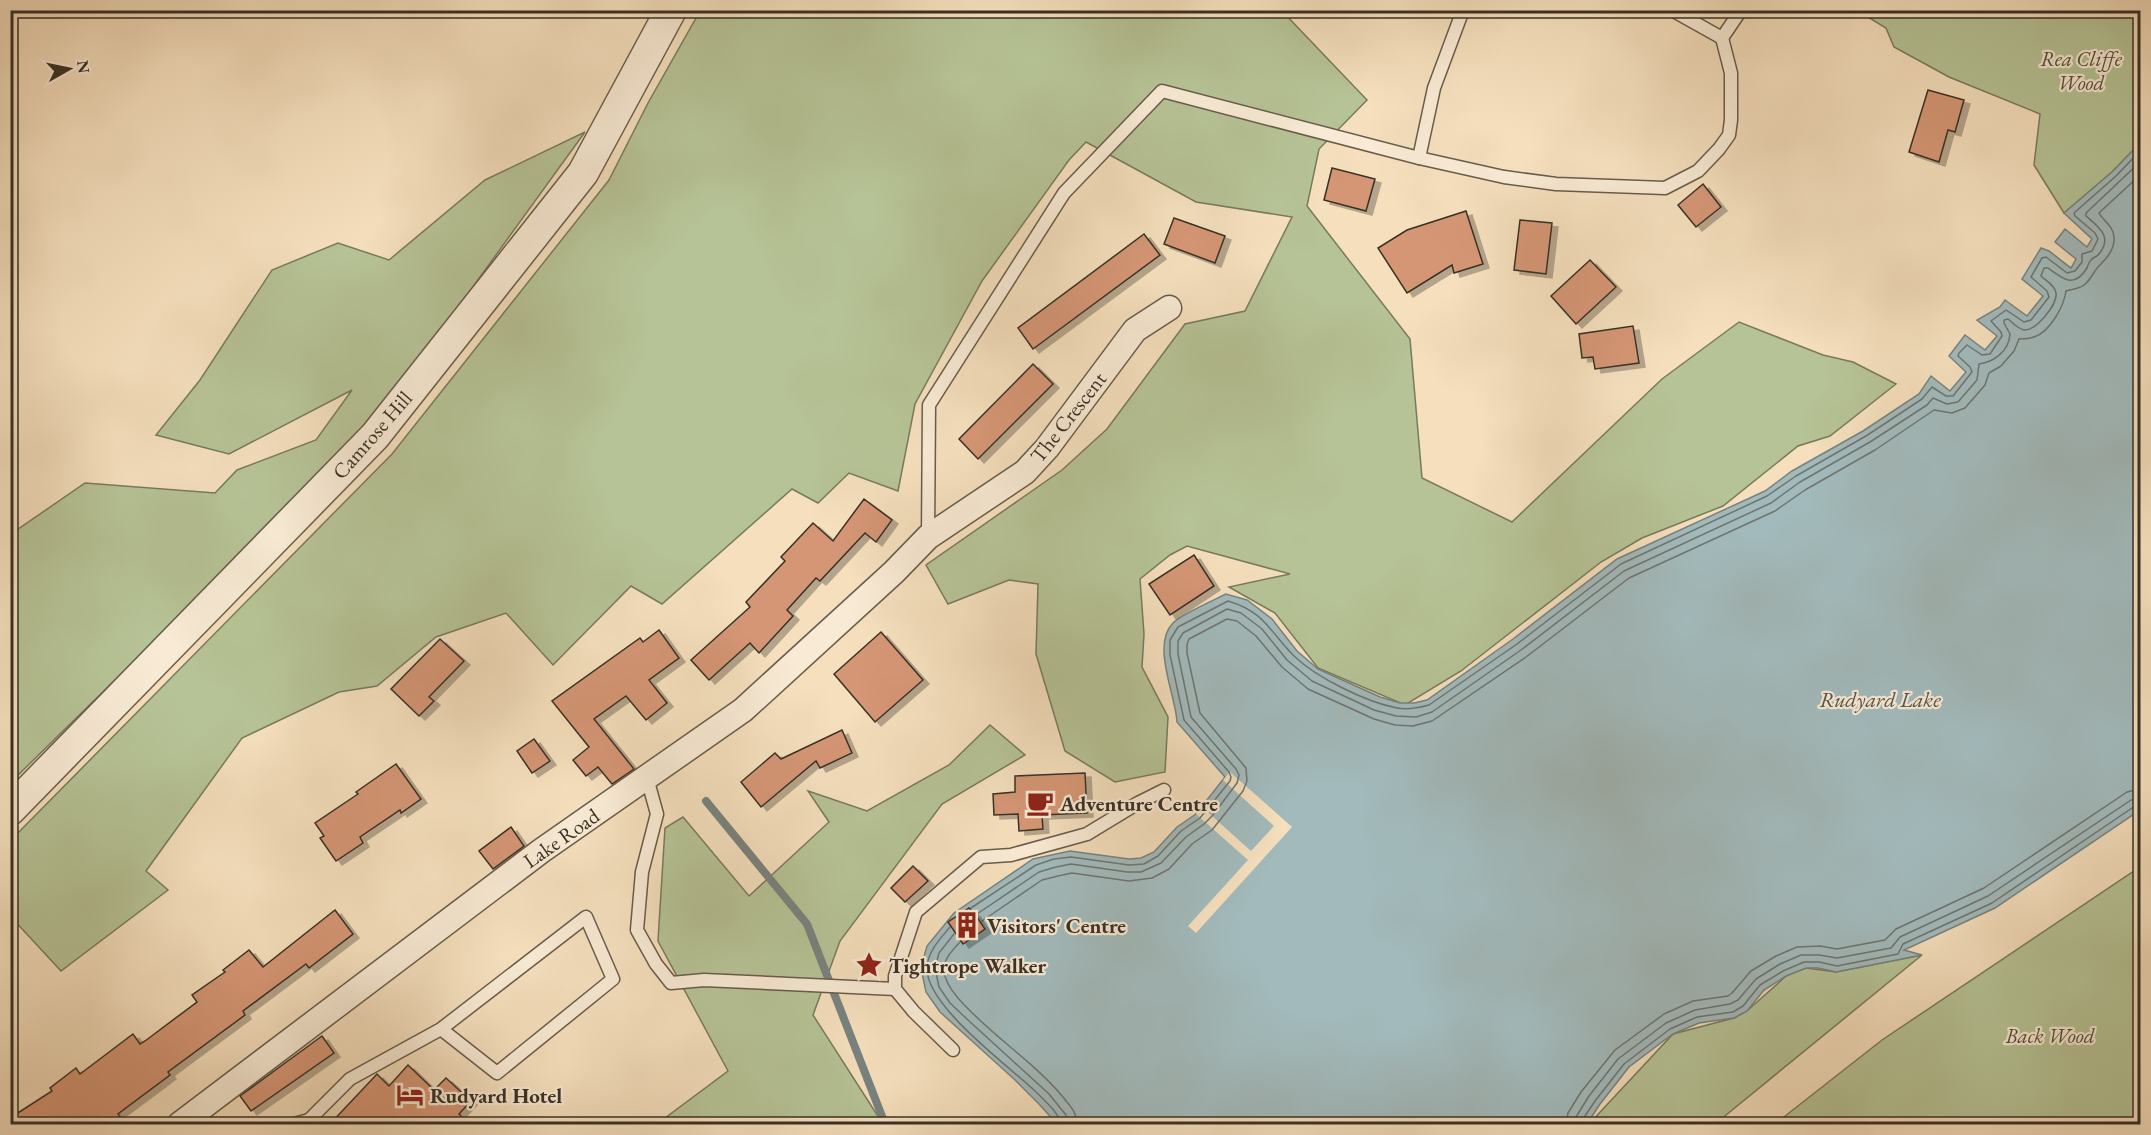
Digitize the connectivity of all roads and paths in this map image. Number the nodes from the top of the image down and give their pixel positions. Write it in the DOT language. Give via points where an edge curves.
graph roads {
  1 [pos="671,10"];
  2 [pos="1463,10"];
  3 [pos="1672,10"];
  4 [pos="1741,10"];
  5 [pos="1722,38"];
  6 [pos="1419,158"];
  7 [pos="1169,308"];
  8 [pos="928,537"];
  9 [pos="647,778"];
  10 [pos="1164,790"];
  11 [pos="10,810"];
  12 [pos="895,989"];
  13 [pos="441,1029"];
  14 [pos="953,1050"];
  15 [pos="312,1122"];
  16 [pos="180,1125"];
  17 [pos="294,1125"];
  1 -- 11 [label="street, Camrose Hill" via="583,173 375,436"];
  2 -- 6 [label="lane" via="1434,88"];
  3 -- 5 [label="lane"];
  4 -- 5 [label="lane"];
  5 -- 6 [label="lane" via="1731,73 1729,135 1698,171 1665,188 1556,184"];
  6 -- 8 [label="lane" via="1162,90 1064,193 929,405"];
  7 -- 8 [label="street, The Crescent" via="1135,330 1025,472"];
  8 -- 9 [label="street, Lake Road" via="744,710"];
  9 -- 12 [label="lane" via="657,814 642,872 637,930 672,983 704,980"];
  9 -- 16 [label="street, Lake Road" via="541,851"];
  10 -- 12 [label="lane" via="1087,834 1011,855 981,857 916,912 895,976"];
  12 -- 14 [label="lane"];
  13 -- 13 [label="lane" via="492,989 586,917 613,979 497,1073"];
  13 -- 15 [label="lane" via="350,1079"];
  15 -- 17 [label="lane"];
}
